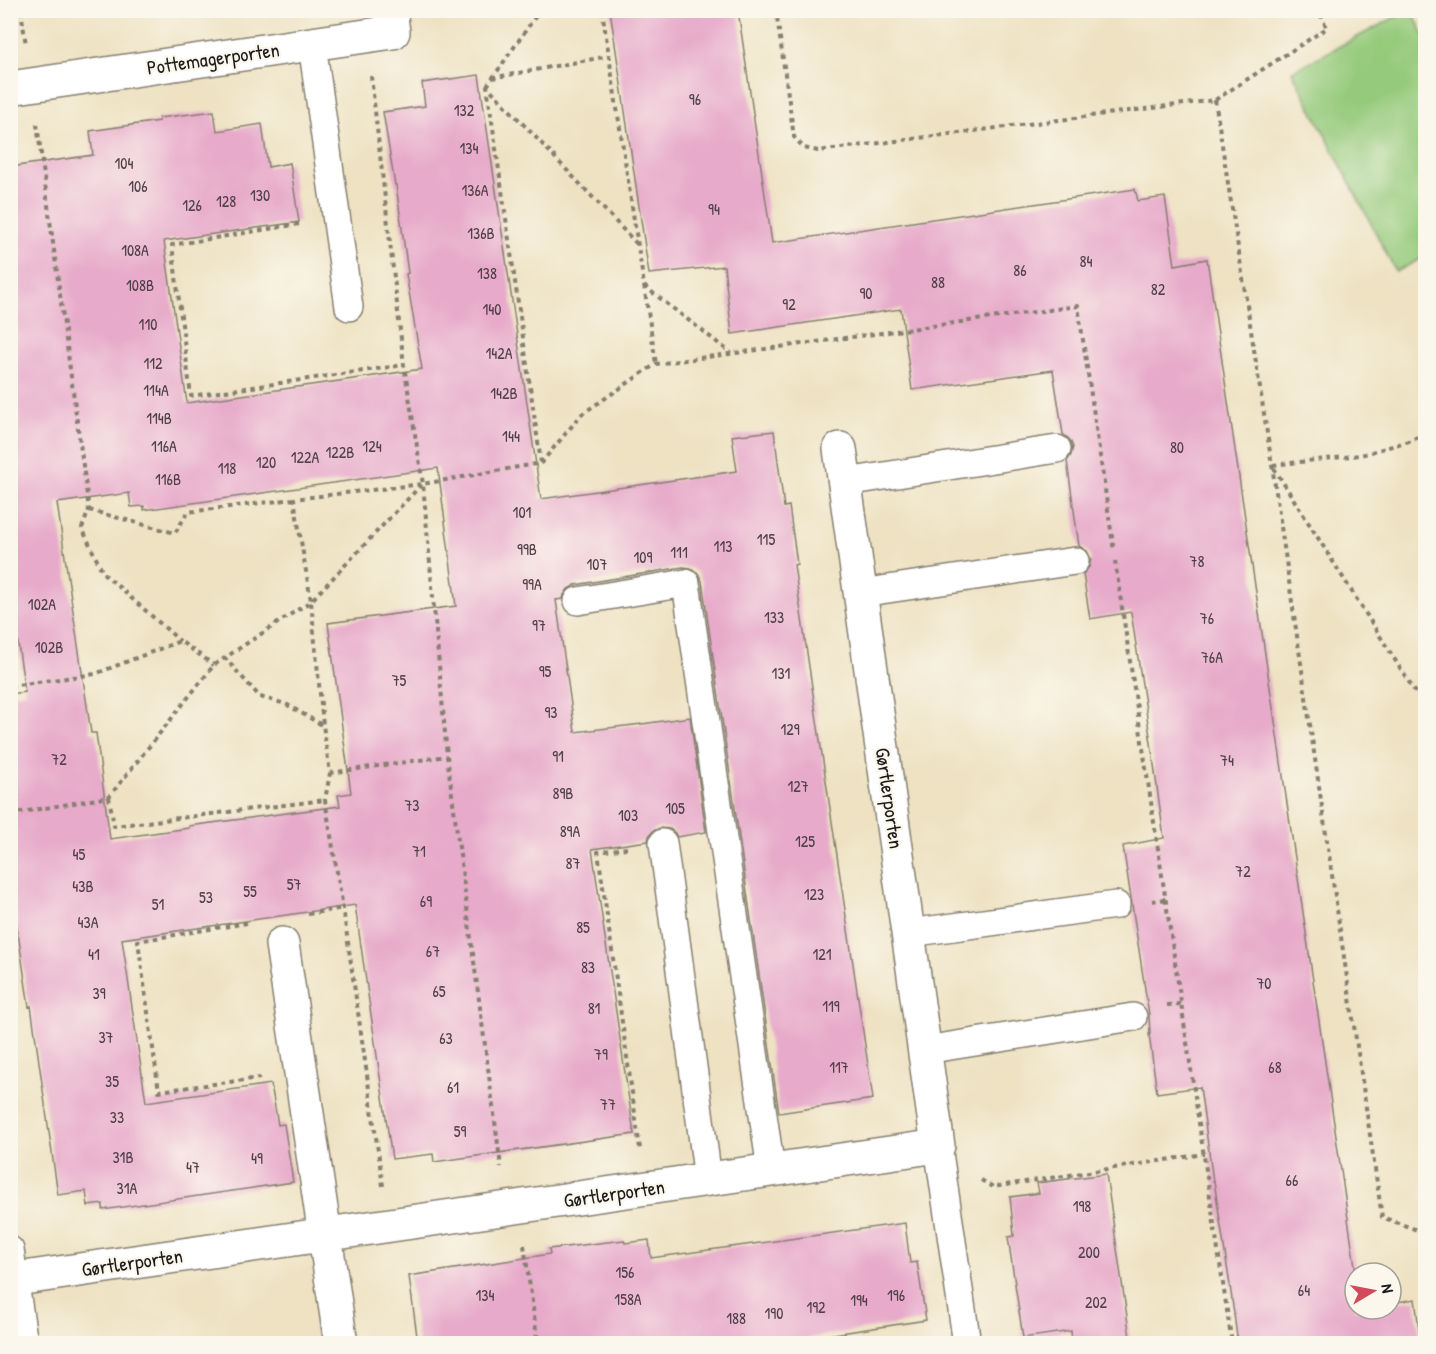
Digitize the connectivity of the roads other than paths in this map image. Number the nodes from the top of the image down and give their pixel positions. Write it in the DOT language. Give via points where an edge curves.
graph roads {
  1 [pos="390,10"];
  2 [pos="312,44"];
  3 [pos="21,86"];
  4 [pos="349,307"];
  5 [pos="840,449"];
  6 [pos="1058,449"];
  7 [pos="846,482"];
  8 [pos="1075,561"];
  9 [pos="861,593"];
  10 [pos="578,601"];
  11 [pos="663,843"];
  12 [pos="1116,905"];
  13 [pos="909,933"];
  14 [pos="282,944"];
  15 [pos="1133,1017"];
  16 [pos="925,1050"];
  17 [pos="938,1146"];
  18 [pos="771,1170"];
  19 [pos="708,1179"];
  20 [pos="325,1234"];
  21 [pos="12,1270"];
  22 [pos="24,1344"];
  23 [pos="341,1344"];
  24 [pos="967,1344"];
  1 -- 2 [label="street, Pottemagerporten" via="393,32"];
  2 -- 3 [label="street, Pottemagerporten"];
  2 -- 4 [label="lane"];
  5 -- 7 [label="street, Gørtlerporten"];
  6 -- 7 [label="lane"];
  7 -- 9 [label="street, Gørtlerporten"];
  8 -- 9 [label="lane"];
  9 -- 13 [label="street, Gørtlerporten"];
  10 -- 18 [label="lane" via="686,583"];
  11 -- 19 [label="lane"];
  12 -- 13 [label="lane"];
  13 -- 16 [label="street, Gørtlerporten"];
  14 -- 20 [label="street"];
  15 -- 16 [label="lane"];
  16 -- 17 [label="street, Gørtlerporten"];
  17 -- 18 [label="street, Gørtlerporten"];
  17 -- 24 [label="lane, Gørtlerporten"];
  18 -- 19 [label="street, Gørtlerporten"];
  19 -- 20 [label="street, Gørtlerporten"];
  20 -- 21 [label="street, Gørtlerporten"];
  20 -- 23 [label="street"];
  21 -- 22 [label="lane"];
}
